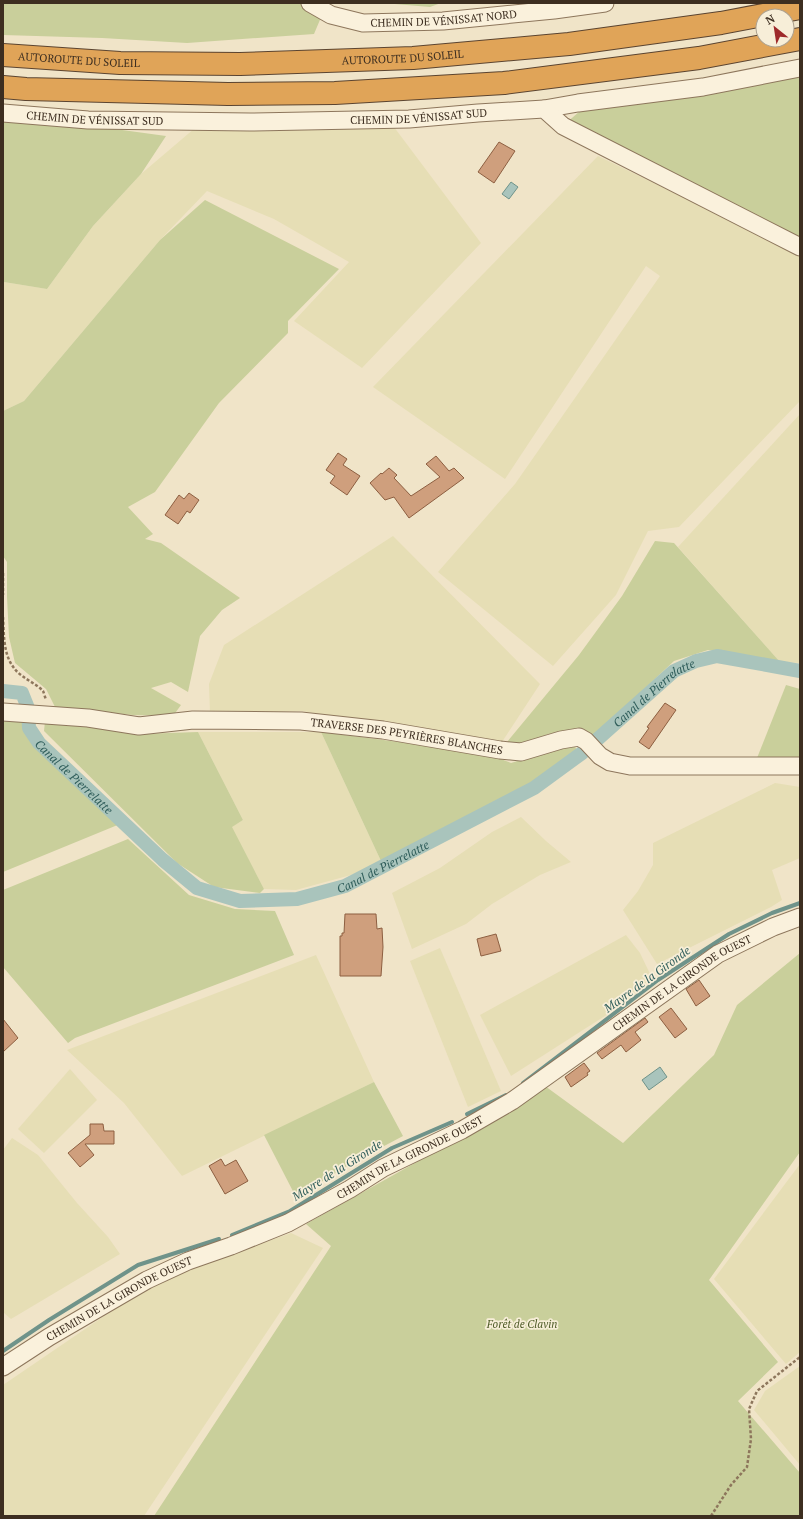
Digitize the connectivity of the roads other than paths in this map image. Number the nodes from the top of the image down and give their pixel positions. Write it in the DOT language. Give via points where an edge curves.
graph roads {
  1 [pos="310,3"];
  2 [pos="604,3"];
  3 [pos="800,8"];
  4 [pos="800,39"];
  5 [pos="3,55"];
  6 [pos="800,68"];
  7 [pos="3,87"];
  8 [pos="544,109"];
  9 [pos="3,114"];
  10 [pos="800,247"];
  11 [pos="11,712"];
  12 [pos="800,766"];
  13 [pos="800,917"];
  14 [pos="3,1367"];
  1 -- 2 [label="street, CHEMIN DE VÉNISSAT NORD" via="331,15 363,23 443,21"];
  3 -- 5 [label="highway, AUTOROUTE DU SOLEIL" via="721,23 569,44 413,58 232,64 120,63"];
  4 -- 7 [label="highway" via="699,58 504,83 335,93 228,94"];
  6 -- 8 [label="street, CHEMIN DE VÉNISSAT SUD" via="703,87"];
  8 -- 9 [label="street, CHEMIN DE VÉNISSAT SUD" via="409,119 250,122 88,120"];
  8 -- 10 [label="street" via="563,126"];
  11 -- 12 [label="street, TRAVERSE DES PEYRIÈRES BLANCHES" via="88,718 139,726 193,720 301,721 383,730 521,752 579,737 610,762 630,766"];
  13 -- 14 [label="street, CHEMIN DE LA GIRONDE OUEST" via="718,954 512,1101 462,1130 383,1168 288,1223 188,1261 147,1280"];
}
